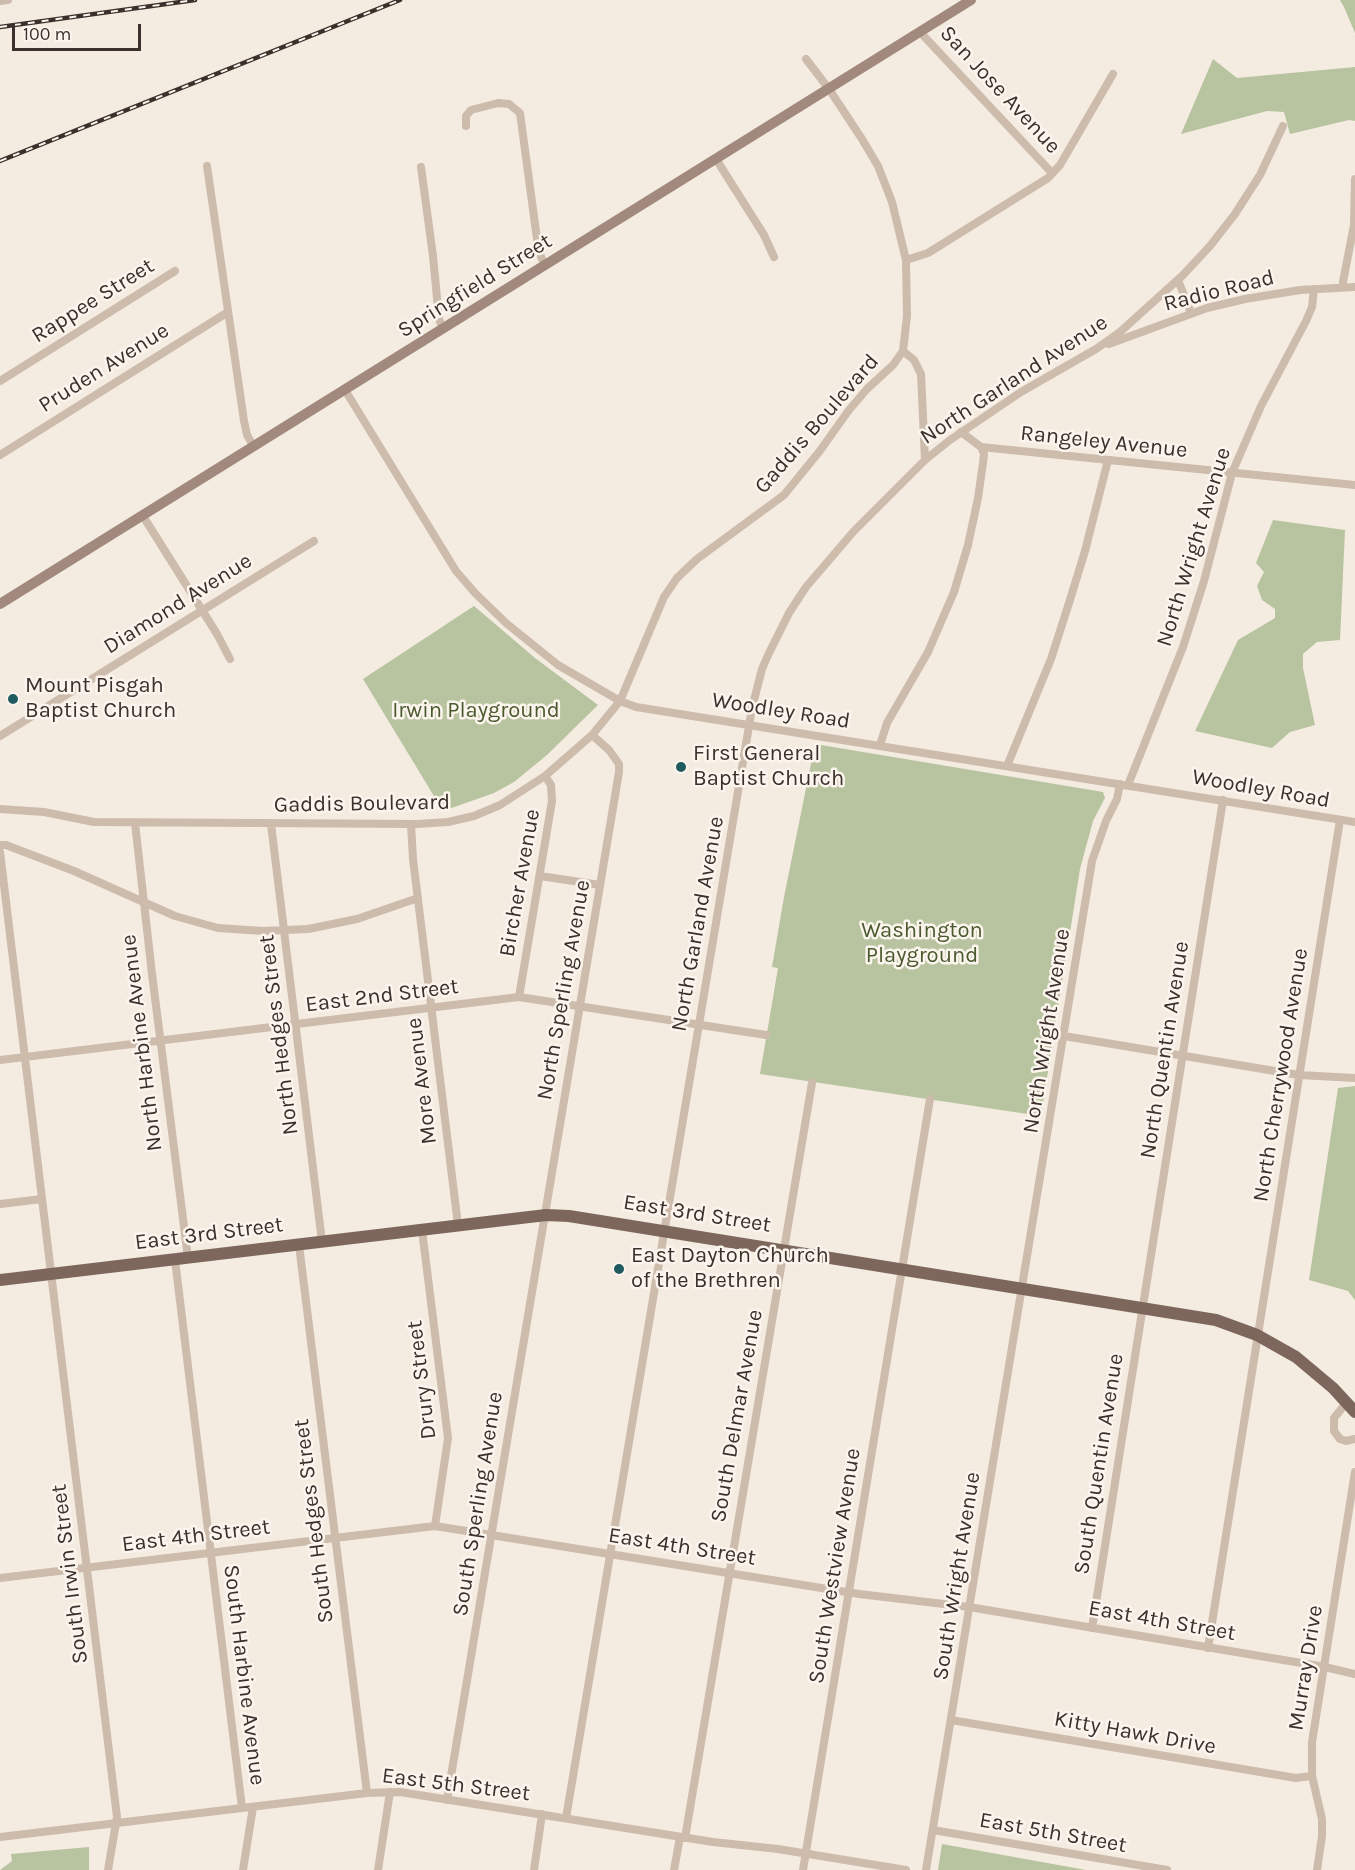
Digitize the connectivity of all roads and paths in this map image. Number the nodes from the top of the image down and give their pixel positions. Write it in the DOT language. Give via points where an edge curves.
graph roads {
  1 [pos="8,0"];
  2 [pos="971,0"];
  3 [pos="0,1"];
  4 [pos="920,32"];
  5 [pos="806,59"];
  6 [pos="1113,74"];
  7 [pos="829,89"];
  8 [pos="466,126"];
  9 [pos="1283,126"];
  10 [pos="716,159"];
  11 [pos="207,166"];
  12 [pos="421,167"];
  13 [pos="1052,173"];
  14 [pos="1355,179"];
  15 [pos="774,257"];
  16 [pos="906,260"];
  17 [pos="545,265"];
  18 [pos="176,271"];
  19 [pos="1178,280"];
  20 [pos="1342,287"];
  21 [pos="1355,287"];
  22 [pos="1314,289"];
  23 [pos="228,312"];
  24 [pos="1191,313"];
  25 [pos="443,329"];
  26 [pos="1096,349"];
  27 [pos="903,351"];
  28 [pos="0,381"];
  29 [pos="345,390"];
  30 [pos="961,432"];
  31 [pos="254,447"];
  32 [pos="981,447"];
  33 [pos="0,455"];
  34 [pos="925,460"];
  35 [pos="1108,460"];
  36 [pos="1232,473"];
  37 [pos="1355,485"];
  38 [pos="143,516"];
  39 [pos="314,541"];
  40 [pos="0,604"];
  41 [pos="202,610"];
  42 [pos="230,659"];
  43 [pos="620,701"];
  44 [pos="750,725"];
  45 [pos="592,735"];
  46 [pos="0,736"];
  47 [pos="880,745"];
  48 [pos="1007,766"];
  49 [pos="545,776"];
  50 [pos="1124,784"];
  51 [pos="1223,800"];
  52 [pos="0,809"];
  53 [pos="1340,820"];
  54 [pos="1355,822"];
  55 [pos="135,823"];
  56 [pos="271,824"];
  57 [pos="411,824"];
  58 [pos="0,845"];
  59 [pos="0,852"];
  60 [pos="540,876"];
  61 [pos="600,885"];
  62 [pos="418,898"];
  63 [pos="143,902"];
  64 [pos="4,912"];
  65 [pos="284,930"];
  66 [pos="519,998"];
  67 [pos="580,1006"];
  68 [pos="431,1008"];
  69 [pos="699,1024"];
  70 [pos="296,1025"];
  71 [pos="766,1035"];
  72 [pos="1064,1036"];
  73 [pos="161,1041"];
  74 [pos="1183,1055"];
  75 [pos="25,1057"];
  76 [pos="0,1060"];
  77 [pos="1299,1075"];
  78 [pos="1355,1078"];
  79 [pos="812,1083"];
  80 [pos="930,1099"];
  81 [pos="42,1200"];
  82 [pos="0,1204"];
  83 [pos="546,1215"];
  84 [pos="458,1226"];
  85 [pos="422,1230"];
  86 [pos="664,1231"];
  87 [pos="322,1242"];
  88 [pos="299,1245"];
  89 [pos="783,1249"];
  90 [pos="188,1258"];
  91 [pos="174,1260"];
  92 [pos="903,1268"];
  93 [pos="51,1274"];
  94 [pos="0,1280"];
  95 [pos="1022,1287"];
  96 [pos="1143,1306"];
  97 [pos="1257,1335"];
  98 [pos="1347,1402"];
  99 [pos="1355,1412"];
  100 [pos="1355,1439"];
  101 [pos="1355,1472"];
  102 [pos="435,1526"];
  103 [pos="491,1535"];
  104 [pos="335,1537"];
  105 [pos="211,1552"];
  106 [pos="610,1554"];
  107 [pos="87,1567"];
  108 [pos="729,1573"];
  109 [pos="0,1578"];
  110 [pos="848,1592"];
  111 [pos="969,1607"];
  112 [pos="1092,1628"];
  113 [pos="1208,1648"];
  114 [pos="1325,1667"];
  115 [pos="1355,1674"];
  116 [pos="951,1720"];
  117 [pos="1312,1776"];
  118 [pos="390,1792"];
  119 [pos="367,1793"];
  120 [pos="447,1800"];
  121 [pos="253,1807"];
  122 [pos="242,1808"];
  123 [pos="542,1814"];
  124 [pos="566,1818"];
  125 [pos="117,1823"];
  126 [pos="933,1830"];
  127 [pos="0,1837"];
  128 [pos="683,1838"];
  129 [pos="806,1854"];
  130 [pos="108,1870"];
  131 [pos="243,1870"];
  132 [pos="378,1870"];
  133 [pos="534,1870"];
  134 [pos="674,1870"];
  135 [pos="803,1870"];
  136 [pos="906,1870"];
  137 [pos="926,1870"];
  138 [pos="1167,1870"];
  139 [pos="1317,1870"];
  1 -- 3 [label="street"];
  2 -- 4 [label="main road, Springfield Street"];
  4 -- 7 [label="main road, Springfield Street"];
  4 -- 13 [label="street, San Jose Avenue"];
  5 -- 7 [label="street"];
  6 -- 13 [label="street"];
  7 -- 10 [label="main road, Springfield Street"];
  7 -- 16 [label="street" via="883,178"];
  8 -- 17 [label="street" via="471,110 498,103 509,104 520,113 537,239"];
  9 -- 19 [label="street, North Garland Avenue" via="1260,175 1235,214"];
  10 -- 15 [label="street"];
  10 -- 17 [label="main road, Springfield Street"];
  11 -- 23 [label="street"];
  12 -- 25 [label="street"];
  13 -- 16 [label="street" via="1025,194 928,253"];
  14 -- 20 [label="street" via="1353,232"];
  16 -- 27 [label="street"];
  17 -- 25 [label="main road, Springfield Street"];
  18 -- 28 [label="street, Rappee Street"];
  19 -- 24 [label="street"];
  19 -- 26 [label="street, North Garland Avenue" via="1135,321"];
  20 -- 21 [label="street, Radio Road"];
  20 -- 22 [label="street, Radio Road"];
  22 -- 24 [label="street, Radio Road" via="1245,299"];
  22 -- 36 [label="street, North Wright Avenue" via="1306,321 1261,406"];
  23 -- 31 [label="street" via="244,422"];
  23 -- 33 [label="street, Pruden Avenue"];
  24 -- 26 [label="street, Radio Road"];
  25 -- 29 [label="main road, Springfield Street"];
  26 -- 30 [label="street, North Garland Avenue"];
  27 -- 34 [label="street" via="914,360 921,374"];
  27 -- 43 [label="street, Gaddis Boulevard" via="849,410 784,495 677,578 664,597"];
  29 -- 31 [label="main road, Springfield Street"];
  29 -- 43 [label="street, Woodley Road" via="456,571 474,593 558,665"];
  30 -- 32 [label="street"];
  30 -- 34 [label="street, North Garland Avenue"];
  31 -- 38 [label="main road, Springfield Street"];
  32 -- 35 [label="street, Rangeley Avenue"];
  32 -- 47 [label="street" via="984,454 978,498 954,592 928,652 887,723"];
  34 -- 44 [label="street, North Garland Avenue" via="854,531 806,587 762,669"];
  35 -- 36 [label="street, Rangeley Avenue"];
  35 -- 48 [label="street" via="1085,551 1051,658"];
  36 -- 37 [label="street, Rangeley Avenue"];
  36 -- 50 [label="street, North Wright Avenue" via="1183,647"];
  38 -- 40 [label="main road, Springfield Street"];
  38 -- 41 [label="street"];
  39 -- 41 [label="street, Diamond Avenue"];
  41 -- 42 [label="street"];
  41 -- 46 [label="street, Diamond Avenue"];
  43 -- 44 [label="street, Woodley Road"];
  43 -- 45 [label="street, Gaddis Boulevard"];
  44 -- 47 [label="street, Woodley Road"];
  44 -- 69 [label="street, North Garland Avenue"];
  45 -- 49 [label="street, Gaddis Boulevard"];
  45 -- 61 [label="street, North Sperling Avenue" via="619,764"];
  47 -- 48 [label="street, Woodley Road"];
  48 -- 50 [label="street, Woodley Road"];
  49 -- 57 [label="street, Gaddis Boulevard" via="485,812 448,822"];
  49 -- 60 [label="street, Bircher Avenue" via="552,801"];
  50 -- 51 [label="street, Woodley Road"];
  50 -- 72 [label="street, North Wright Avenue" via="1092,861"];
  51 -- 53 [label="street, Woodley Road"];
  51 -- 74 [label="street, North Quentin Avenue"];
  52 -- 55 [label="street, Gaddis Boulevard" via="44,812 94,822"];
  53 -- 54 [label="street, Woodley Road"];
  53 -- 77 [label="street, North Cherrywood Avenue"];
  55 -- 56 [label="street, Gaddis Boulevard"];
  55 -- 63 [label="street, North Harbine Avenue"];
  56 -- 57 [label="street, Gaddis Boulevard"];
  56 -- 65 [label="street, North Hedges Street"];
  57 -- 62 [label="street, More Avenue"];
  58 -- 63 [label="street" via="51,861"];
  59 -- 64 [label="street, South Irwin Street"];
  60 -- 61 [label="street"];
  60 -- 66 [label="street, Bircher Avenue"];
  61 -- 67 [label="street, North Sperling Avenue"];
  62 -- 65 [label="street" via="351,920"];
  62 -- 68 [label="street, More Avenue"];
  63 -- 65 [label="street" via="218,928"];
  63 -- 73 [label="street, North Harbine Avenue"];
  64 -- 75 [label="street, South Irwin Street"];
  65 -- 70 [label="street, North Hedges Street"];
  66 -- 67 [label="street, East 2nd Street"];
  66 -- 68 [label="street, East 2nd Street"];
  67 -- 69 [label="street, East 2nd Street"];
  67 -- 83 [label="street, North Sperling Avenue"];
  68 -- 70 [label="street, East 2nd Street"];
  68 -- 84 [label="street, More Avenue"];
  69 -- 71 [label="street, East 2nd Street"];
  69 -- 86 [label="street, North Garland Avenue"];
  70 -- 73 [label="street, East 2nd Street"];
  70 -- 87 [label="street, North Hedges Street"];
  72 -- 74 [label="street"];
  72 -- 95 [label="street, North Wright Avenue"];
  73 -- 75 [label="street, East 2nd Street"];
  73 -- 90 [label="street, North Harbine Avenue"];
  74 -- 77 [label="street"];
  74 -- 96 [label="street, North Quentin Avenue"];
  75 -- 76 [label="street, East 2nd Street"];
  75 -- 81 [label="street, South Irwin Street"];
  77 -- 78 [label="street"];
  77 -- 97 [label="street, North Cherrywood Avenue"];
  79 -- 89 [label="street, South Delmar Avenue"];
  80 -- 92 [label="street, South Westview Avenue"];
  81 -- 82 [label="street"];
  81 -- 93 [label="street, South Irwin Street"];
  83 -- 84 [label="main road, East 3rd Street"];
  83 -- 86 [label="main road, East 3rd Street"];
  83 -- 103 [label="street, South Sperling Avenue"];
  84 -- 85 [label="main road, East 3rd Street"];
  85 -- 87 [label="main road, East 3rd Street"];
  85 -- 102 [label="street, Drury Street" via="448,1438"];
  86 -- 89 [label="main road, East 3rd Street"];
  86 -- 106 [label="street, North Garland Avenue"];
  87 -- 88 [label="main road, East 3rd Street"];
  88 -- 90 [label="main road, East 3rd Street"];
  88 -- 104 [label="street, South Hedges Street"];
  89 -- 92 [label="main road, East 3rd Street"];
  89 -- 108 [label="street, South Delmar Avenue"];
  90 -- 91 [label="main road, East 3rd Street"];
  91 -- 93 [label="main road, East 3rd Street"];
  91 -- 105 [label="street, South Harbine Avenue"];
  92 -- 95 [label="main road, East 3rd Street"];
  92 -- 110 [label="street, South Westview Avenue"];
  93 -- 94 [label="main road, East 3rd Street"];
  93 -- 107 [label="street, South Irwin Street"];
  95 -- 96 [label="main road, East 3rd Street"];
  95 -- 111 [label="street, South Wright Avenue"];
  96 -- 97 [label="main road, East 3rd Street" via="1216,1320"];
  96 -- 112 [label="street, South Quentin Avenue"];
  97 -- 98 [label="main road, East 3rd Street" via="1317,1372"];
  97 -- 113 [label="street, North Cherrywood Avenue"];
  98 -- 99 [label="main road, East 3rd Street"];
  98 -- 100 [label="street" via="1334,1418 1334,1431 1340,1439"];
  101 -- 114 [label="street, Murray Drive"];
  102 -- 103 [label="street, East 4th Street"];
  102 -- 104 [label="street, East 4th Street"];
  103 -- 106 [label="street, East 4th Street"];
  103 -- 120 [label="street, South Sperling Avenue"];
  104 -- 105 [label="street, East 4th Street"];
  104 -- 119 [label="street, South Hedges Street"];
  105 -- 107 [label="street, East 4th Street"];
  105 -- 122 [label="street, South Harbine Avenue"];
  106 -- 108 [label="street, East 4th Street"];
  106 -- 124 [label="street, North Garland Avenue"];
  107 -- 109 [label="street, East 4th Street"];
  107 -- 125 [label="street, South Irwin Street"];
  108 -- 110 [label="street, East 4th Street"];
  108 -- 128 [label="street, South Delmar Avenue"];
  110 -- 111 [label="street, East 4th Street"];
  110 -- 129 [label="street, South Westview Avenue"];
  111 -- 112 [label="street, East 4th Street"];
  111 -- 116 [label="street, South Wright Avenue"];
  112 -- 113 [label="street, East 4th Street"];
  113 -- 114 [label="street, East 4th Street"];
  114 -- 115 [label="street, East 4th Street"];
  114 -- 117 [label="street, Murray Drive" via="1312,1742"];
  116 -- 117 [label="street, Kitty Hawk Drive" via="1296,1778"];
  116 -- 126 [label="street, South Wright Avenue"];
  117 -- 139 [label="street, Murray Drive" via="1322,1819"];
  118 -- 119 [label="street, East 5th Street"];
  118 -- 120 [label="street, East 5th Street"];
  118 -- 132 [label="street"];
  119 -- 121 [label="street, East 5th Street"];
  120 -- 123 [label="street, East 5th Street"];
  121 -- 122 [label="street, East 5th Street"];
  121 -- 131 [label="street, South Harbine Avenue"];
  122 -- 125 [label="street, East 5th Street"];
  123 -- 124 [label="street, East 5th Street"];
  123 -- 133 [label="street"];
  124 -- 128 [label="street, East 5th Street"];
  125 -- 127 [label="street, East 5th Street"];
  125 -- 130 [label="street, South Irwin Street"];
  126 -- 137 [label="street, South Wright Avenue"];
  126 -- 138 [label="street, East 5th Street"];
  128 -- 129 [label="street, East 5th Street"];
  128 -- 134 [label="street, South Delmar Avenue"];
  129 -- 135 [label="street, South Westview Avenue"];
  129 -- 136 [label="street, East 5th Street"];
}
